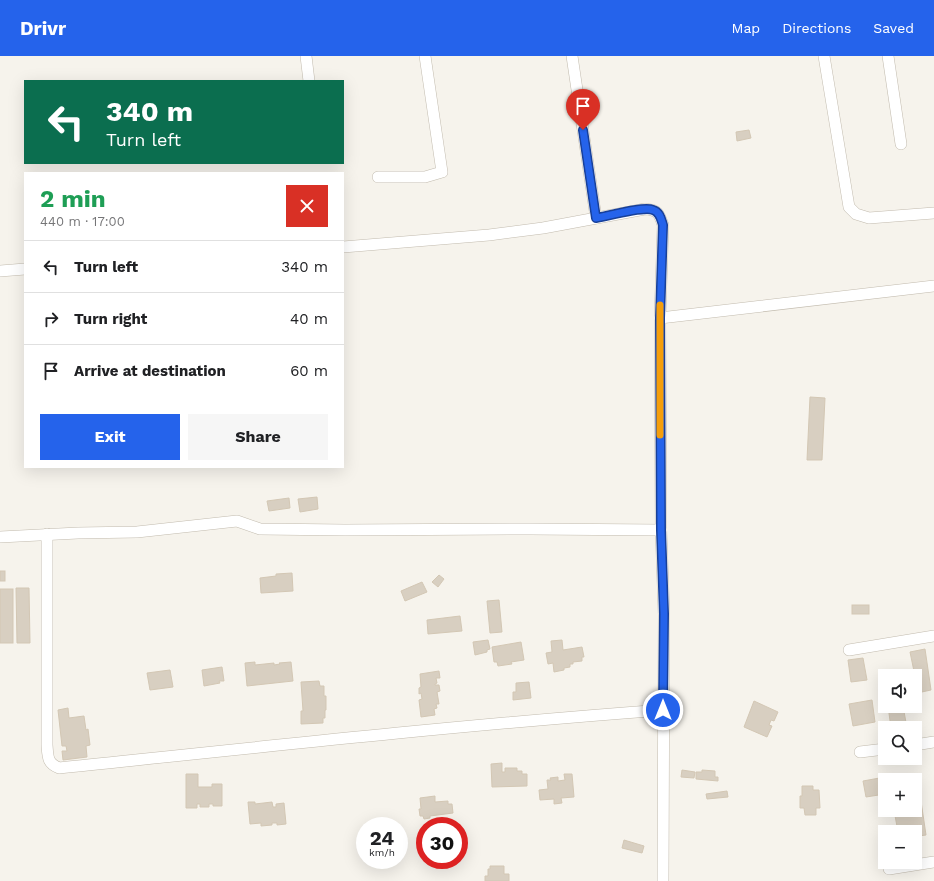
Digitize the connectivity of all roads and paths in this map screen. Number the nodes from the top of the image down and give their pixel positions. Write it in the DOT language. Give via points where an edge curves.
graph roads {
  1 [pos="306,56"];
  2 [pos="425,56"];
  3 [pos="572,56"];
  4 [pos="824,56"];
  5 [pos="888,56"];
  6 [pos="309,80"];
  7 [pos="901,144"];
  8 [pos="378,177"];
  9 [pos="934,213"];
  10 [pos="596,218"];
  11 [pos="344,247"];
  12 [pos="24,269"];
  13 [pos="0,271"];
  14 [pos="934,286"];
  15 [pos="660,318"];
  16 [pos="661,530"];
  17 [pos="46,534"];
  18 [pos="0,537"];
  19 [pos="934,636"];
  20 [pos="849,650"];
  21 [pos="663,710"];
  22 [pos="934,742"];
  23 [pos="922,744"];
  24 [pos="878,750"];
  25 [pos="860,752"];
  26 [pos="934,862"];
  27 [pos="922,864"];
  28 [pos="663,881"];
  1 -- 6 [label="street"];
  2 -- 8 [label="street" via="442,172 425,177"];
  3 -- 10 [label="street"];
  4 -- 9 [label="street" via="849,207 856,214 868,218"];
  5 -- 7 [label="street"];
  10 -- 11 [label="street" via="489,235"];
  10 -- 15 [label="street" via="645,209 654,210 660,215 663,225"];
  12 -- 13 [label="street"];
  14 -- 15 [label="street"];
  15 -- 16 [label="street"];
  16 -- 17 [label="street" via="260,529 237,520 137,532"];
  16 -- 21 [label="street" via="664,614"];
  17 -- 18 [label="street"];
  17 -- 21 [label="street" via="48,745 49,761 52,766 58,768 402,732"];
  19 -- 20 [label="street"];
  21 -- 28 [label="street"];
  22 -- 23 [label="street"];
  24 -- 25 [label="street"];
  26 -- 27 [label="street"];
}
